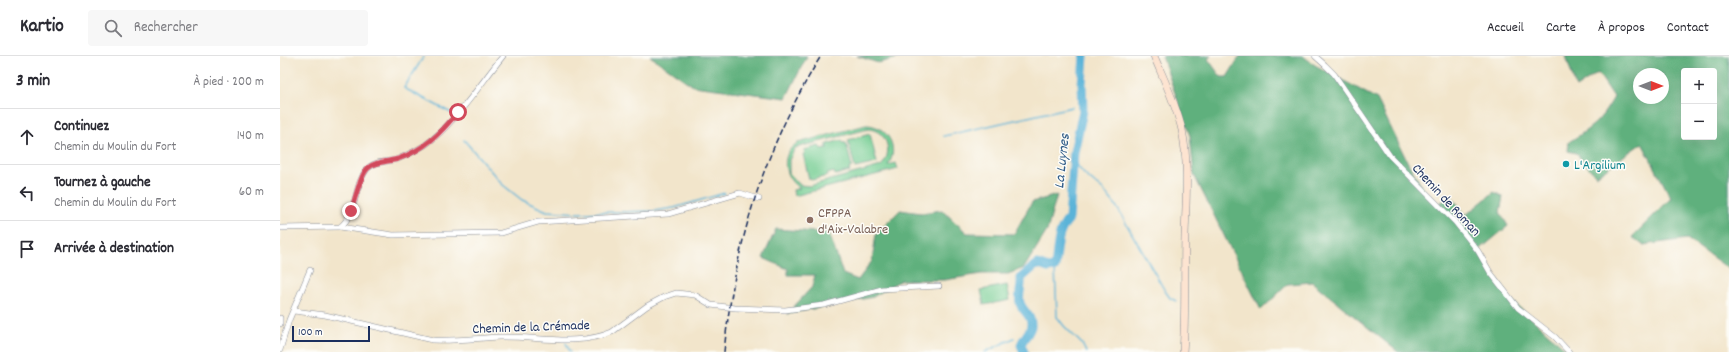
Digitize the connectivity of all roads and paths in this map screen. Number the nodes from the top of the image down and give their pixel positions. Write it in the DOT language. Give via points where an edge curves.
graph roads {
  1 [pos="503,56"];
  2 [pos="1154,56"];
  3 [pos="1314,56"];
  4 [pos="759,199"];
  5 [pos="340,227"];
  6 [pos="280,228"];
  7 [pos="310,270"];
  8 [pos="939,286"];
  9 [pos="294,311"];
  10 [pos="280,318"];
  11 [pos="280,324"];
  12 [pos="280,350"];
  13 [pos="1183,352"];
  14 [pos="1569,352"];
  1 -- 5 [label="street" via="440,134 405,156 367,168 348,218"];
  2 -- 13 [label="main road" via="1173,102 1184,144 1186,211"];
  3 -- 14 [label="street, Chemin de Roman" via="1326,64 1334,74 1390,156 1438,204 1468,239 1518,308 1555,337"];
  4 -- 5 [label="street" via="740,193 668,214 538,222 501,233 393,235"];
  5 -- 6 [label="street"];
  7 -- 9 [label="street"];
  8 -- 9 [label="street, Chemin de la Crémade" via="882,289 824,305 785,310 711,305 695,295 676,293 647,306 606,335 576,340 501,337 433,340 349,320"];
  9 -- 12 [label="street"];
  10 -- 11 [label="street"];
}
